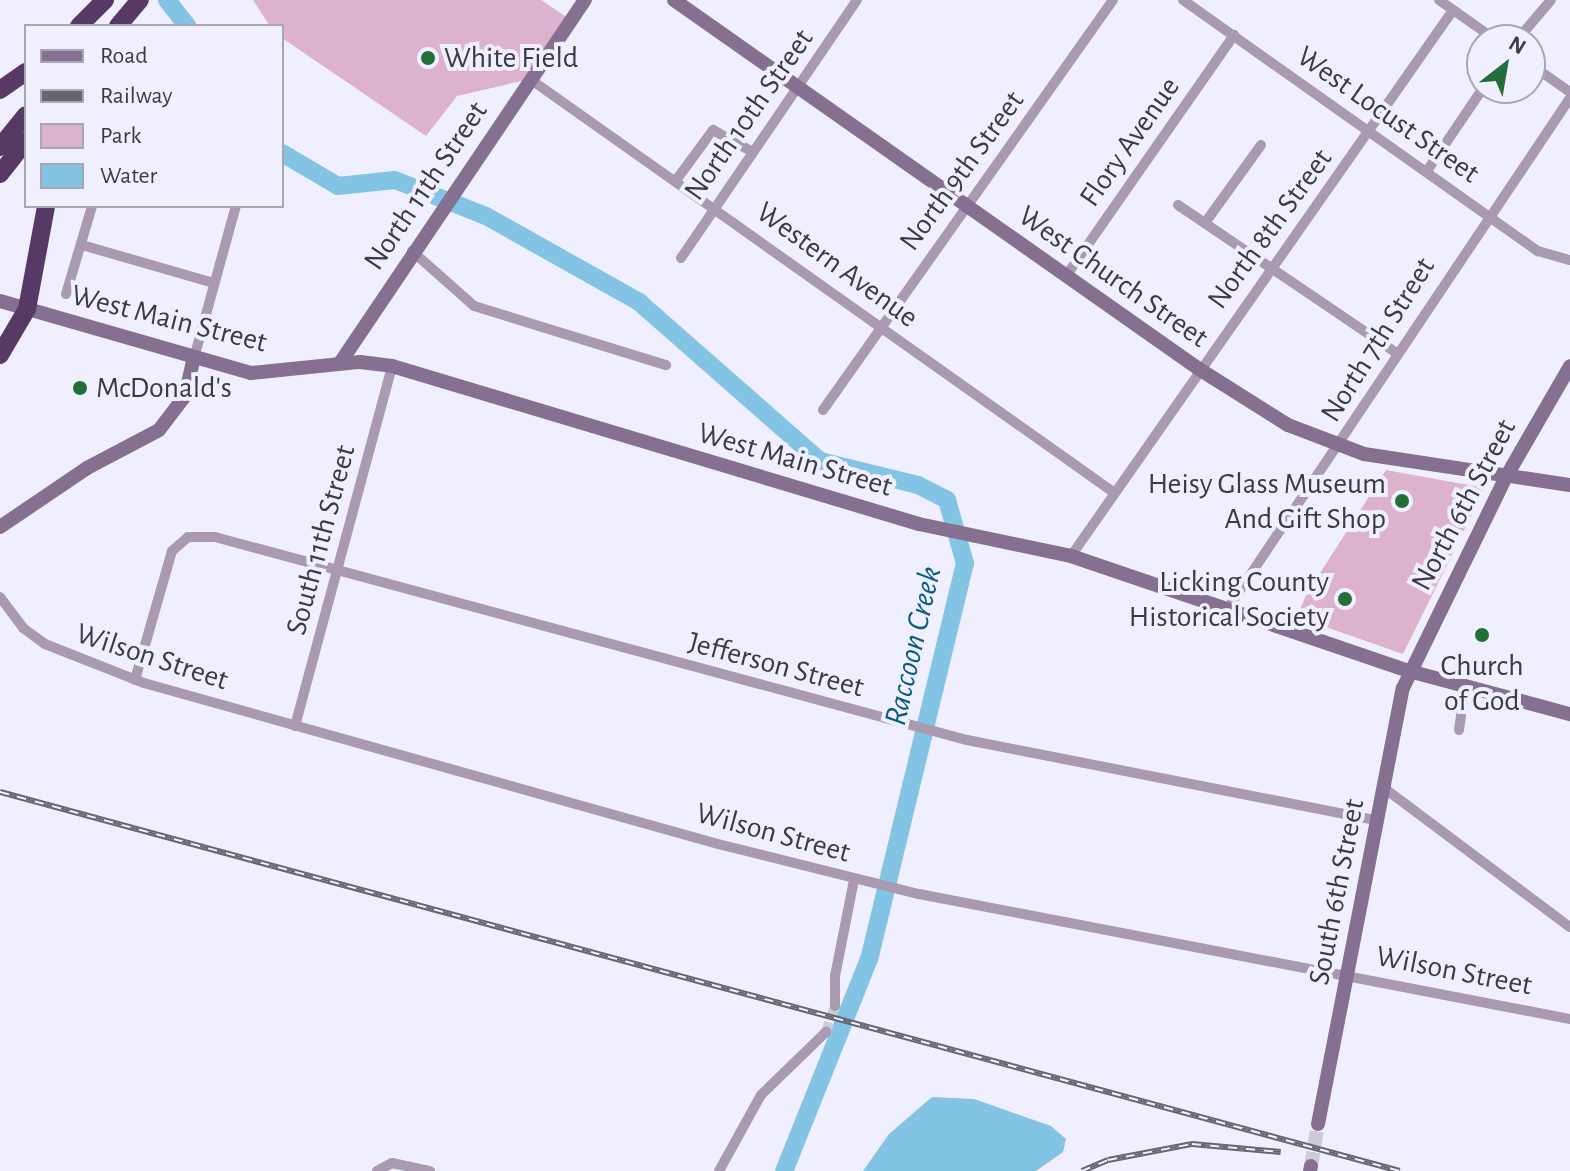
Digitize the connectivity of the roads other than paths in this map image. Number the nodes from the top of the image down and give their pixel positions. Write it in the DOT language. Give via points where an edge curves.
graph roads {
  1 [pos="105,0"];
  2 [pos="154,0"];
  3 [pos="585,0"];
  4 [pos="674,0"];
  5 [pos="857,0"];
  6 [pos="1113,0"];
  7 [pos="1183,0"];
  8 [pos="1439,0"];
  9 [pos="1551,0"];
  10 [pos="1453,10"];
  11 [pos="132,11"];
  12 [pos="81,24"];
  13 [pos="102,24"];
  14 [pos="1473,24"];
  15 [pos="1531,24"];
  16 [pos="1234,35"];
  17 [pos="24,73"];
  18 [pos="1546,76"];
  19 [pos="530,79"];
  20 [pos="798,87"];
  21 [pos="0,90"];
  22 [pos="1570,95"];
  23 [pos="1472,104"];
  24 [pos="24,117"];
  25 [pos="1369,131"];
  26 [pos="24,144"];
  27 [pos="1261,145"];
  28 [pos="0,147"];
  29 [pos="751,151"];
  30 [pos="1427,171"];
  31 [pos="0,174"];
  32 [pos="677,179"];
  33 [pos="715,205"];
  34 [pos="1178,205"];
  35 [pos="967,206"];
  36 [pos="46,208"];
  37 [pos="91,208"];
  38 [pos="235,208"];
  39 [pos="1489,215"];
  40 [pos="1205,223"];
  41 [pos="82,245"];
  42 [pos="412,251"];
  43 [pos="681,258"];
  44 [pos="1570,260"];
  45 [pos="1272,267"];
  46 [pos="1066,276"];
  47 [pos="214,283"];
  48 [pos="66,294"];
  49 [pos="0,301"];
  50 [pos="27,309"];
  51 [pos="880,327"];
  52 [pos="1398,354"];
  53 [pos="0,355"];
  54 [pos="194,358"];
  55 [pos="340,363"];
  56 [pos="666,365"];
  57 [pos="392,366"];
  58 [pos="1570,366"];
  59 [pos="1199,369"];
  60 [pos="823,410"];
  61 [pos="1338,448"];
  62 [pos="1506,477"];
  63 [pos="1570,485"];
  64 [pos="1113,492"];
  65 [pos="0,527"];
  66 [pos="1071,556"];
  67 [pos="337,571"];
  68 [pos="0,597"];
  69 [pos="1228,608"];
  70 [pos="1409,671"];
  71 [pos="135,680"];
  72 [pos="1465,687"];
  73 [pos="1570,714"];
  74 [pos="295,726"];
  75 [pos="1459,730"];
  76 [pos="1384,788"];
  77 [pos="1378,821"];
  78 [pos="854,880"];
  79 [pos="1570,927"];
  80 [pos="1347,975"];
  81 [pos="835,1006"];
  82 [pos="1570,1019"];
  83 [pos="826,1032"];
  84 [pos="1318,1124"];
  85 [pos="377,1171"];
  86 [pos="430,1171"];
  87 [pos="719,1171"];
  1 -- 12 [label="highway"];
  2 -- 11 [label="highway"];
  3 -- 19 [label="street, North 11th Street"];
  4 -- 20 [label="street, West Church Street"];
  5 -- 20 [label="street, North 10th Street"];
  6 -- 35 [label="street, North 9th Street"];
  7 -- 16 [label="street, West Locust Street"];
  8 -- 10 [label="street"];
  9 -- 15 [label="street"];
  10 -- 14 [label="street"];
  10 -- 25 [label="street, North 8th Street"];
  11 -- 13 [label="highway"];
  16 -- 25 [label="street, West Locust Street"];
  16 -- 46 [label="street, Flory Avenue"];
  17 -- 21 [label="highway"];
  18 -- 22 [label="street"];
  19 -- 32 [label="street, Western Avenue"];
  19 -- 42 [label="street, North 11th Street"];
  20 -- 29 [label="street, North 10th Street"];
  20 -- 35 [label="street, West Church Street"];
  22 -- 39 [label="street, North 7th Street"];
  23 -- 30 [label="street"];
  24 -- 28 [label="highway"];
  25 -- 30 [label="street, West Locust Street"];
  25 -- 45 [label="street, North 8th Street"];
  26 -- 31 [label="highway"];
  27 -- 40 [label="street"];
  29 -- 32 [label="street" via="708,131"];
  29 -- 33 [label="street, North 10th Street"];
  30 -- 39 [label="street, West Locust Street"];
  32 -- 33 [label="street, Western Avenue"];
  33 -- 43 [label="street, North 10th Street"];
  33 -- 51 [label="street, Western Avenue"];
  34 -- 40 [label="street"];
  35 -- 46 [label="street, West Church Street"];
  35 -- 51 [label="street, North 9th Street"];
  36 -- 50 [label="highway"];
  37 -- 41 [label="street"];
  38 -- 47 [label="street"];
  39 -- 44 [label="street, West Locust Street" via="1538,251"];
  39 -- 52 [label="street, North 7th Street"];
  40 -- 45 [label="street"];
  41 -- 47 [label="street"];
  41 -- 48 [label="street"];
  42 -- 55 [label="street, North 11th Street"];
  42 -- 56 [label="street" via="474,306"];
  45 -- 52 [label="street"];
  45 -- 59 [label="street, North 8th Street"];
  46 -- 59 [label="street, West Church Street"];
  47 -- 54 [label="street"];
  49 -- 50 [label="street, West Main Street"];
  50 -- 53 [label="highway"];
  50 -- 54 [label="street, West Main Street"];
  51 -- 60 [label="street, North 9th Street"];
  51 -- 64 [label="street, Western Avenue"];
  52 -- 61 [label="street, North 7th Street"];
  54 -- 55 [label="street, West Main Street" via="268,374"];
  54 -- 65 [label="street" via="179,407 159,430 87,468"];
  55 -- 57 [label="street, West Main Street"];
  57 -- 66 [label="street, West Main Street" via="919,524"];
  57 -- 67 [label="street, South 11th Street"];
  58 -- 62 [label="street, North 6th Street"];
  59 -- 61 [label="street, West Church Street" via="1288,425"];
  59 -- 64 [label="street, North 8th Street"];
  61 -- 62 [label="street, West Church Street"];
  61 -- 69 [label="street, North 7th Street"];
  62 -- 63 [label="street, West Church Street"];
  62 -- 70 [label="street, North 6th Street"];
  64 -- 66 [label="street, North 8th Street"];
  66 -- 69 [label="street, West Main Street"];
  67 -- 71 [label="street, Jefferson Street" via="215,537 188,537 172,551"];
  67 -- 74 [label="street, South 11th Street"];
  67 -- 77 [label="street, Jefferson Street" via="967,740"];
  68 -- 71 [label="street, Wilson Street" via="23,628 45,644"];
  69 -- 70 [label="street, West Main Street"];
  70 -- 72 [label="street, West Main Street"];
  70 -- 76 [label="street, South 6th Street"];
  71 -- 74 [label="street, Wilson Street"];
  72 -- 73 [label="street, West Main Street"];
  72 -- 75 [label="street"];
  74 -- 78 [label="street, Wilson Street"];
  76 -- 77 [label="street, South 6th Street"];
  76 -- 79 [label="street"];
  77 -- 80 [label="street, South 6th Street"];
  78 -- 80 [label="street, Wilson Street"];
  78 -- 81 [label="street" via="835,976"];
  80 -- 82 [label="street, Wilson Street"];
  80 -- 84 [label="street, South 6th Street"];
  83 -- 87 [label="street" via="761,1095"];
  85 -- 86 [label="street" via="386,1164"];
}
